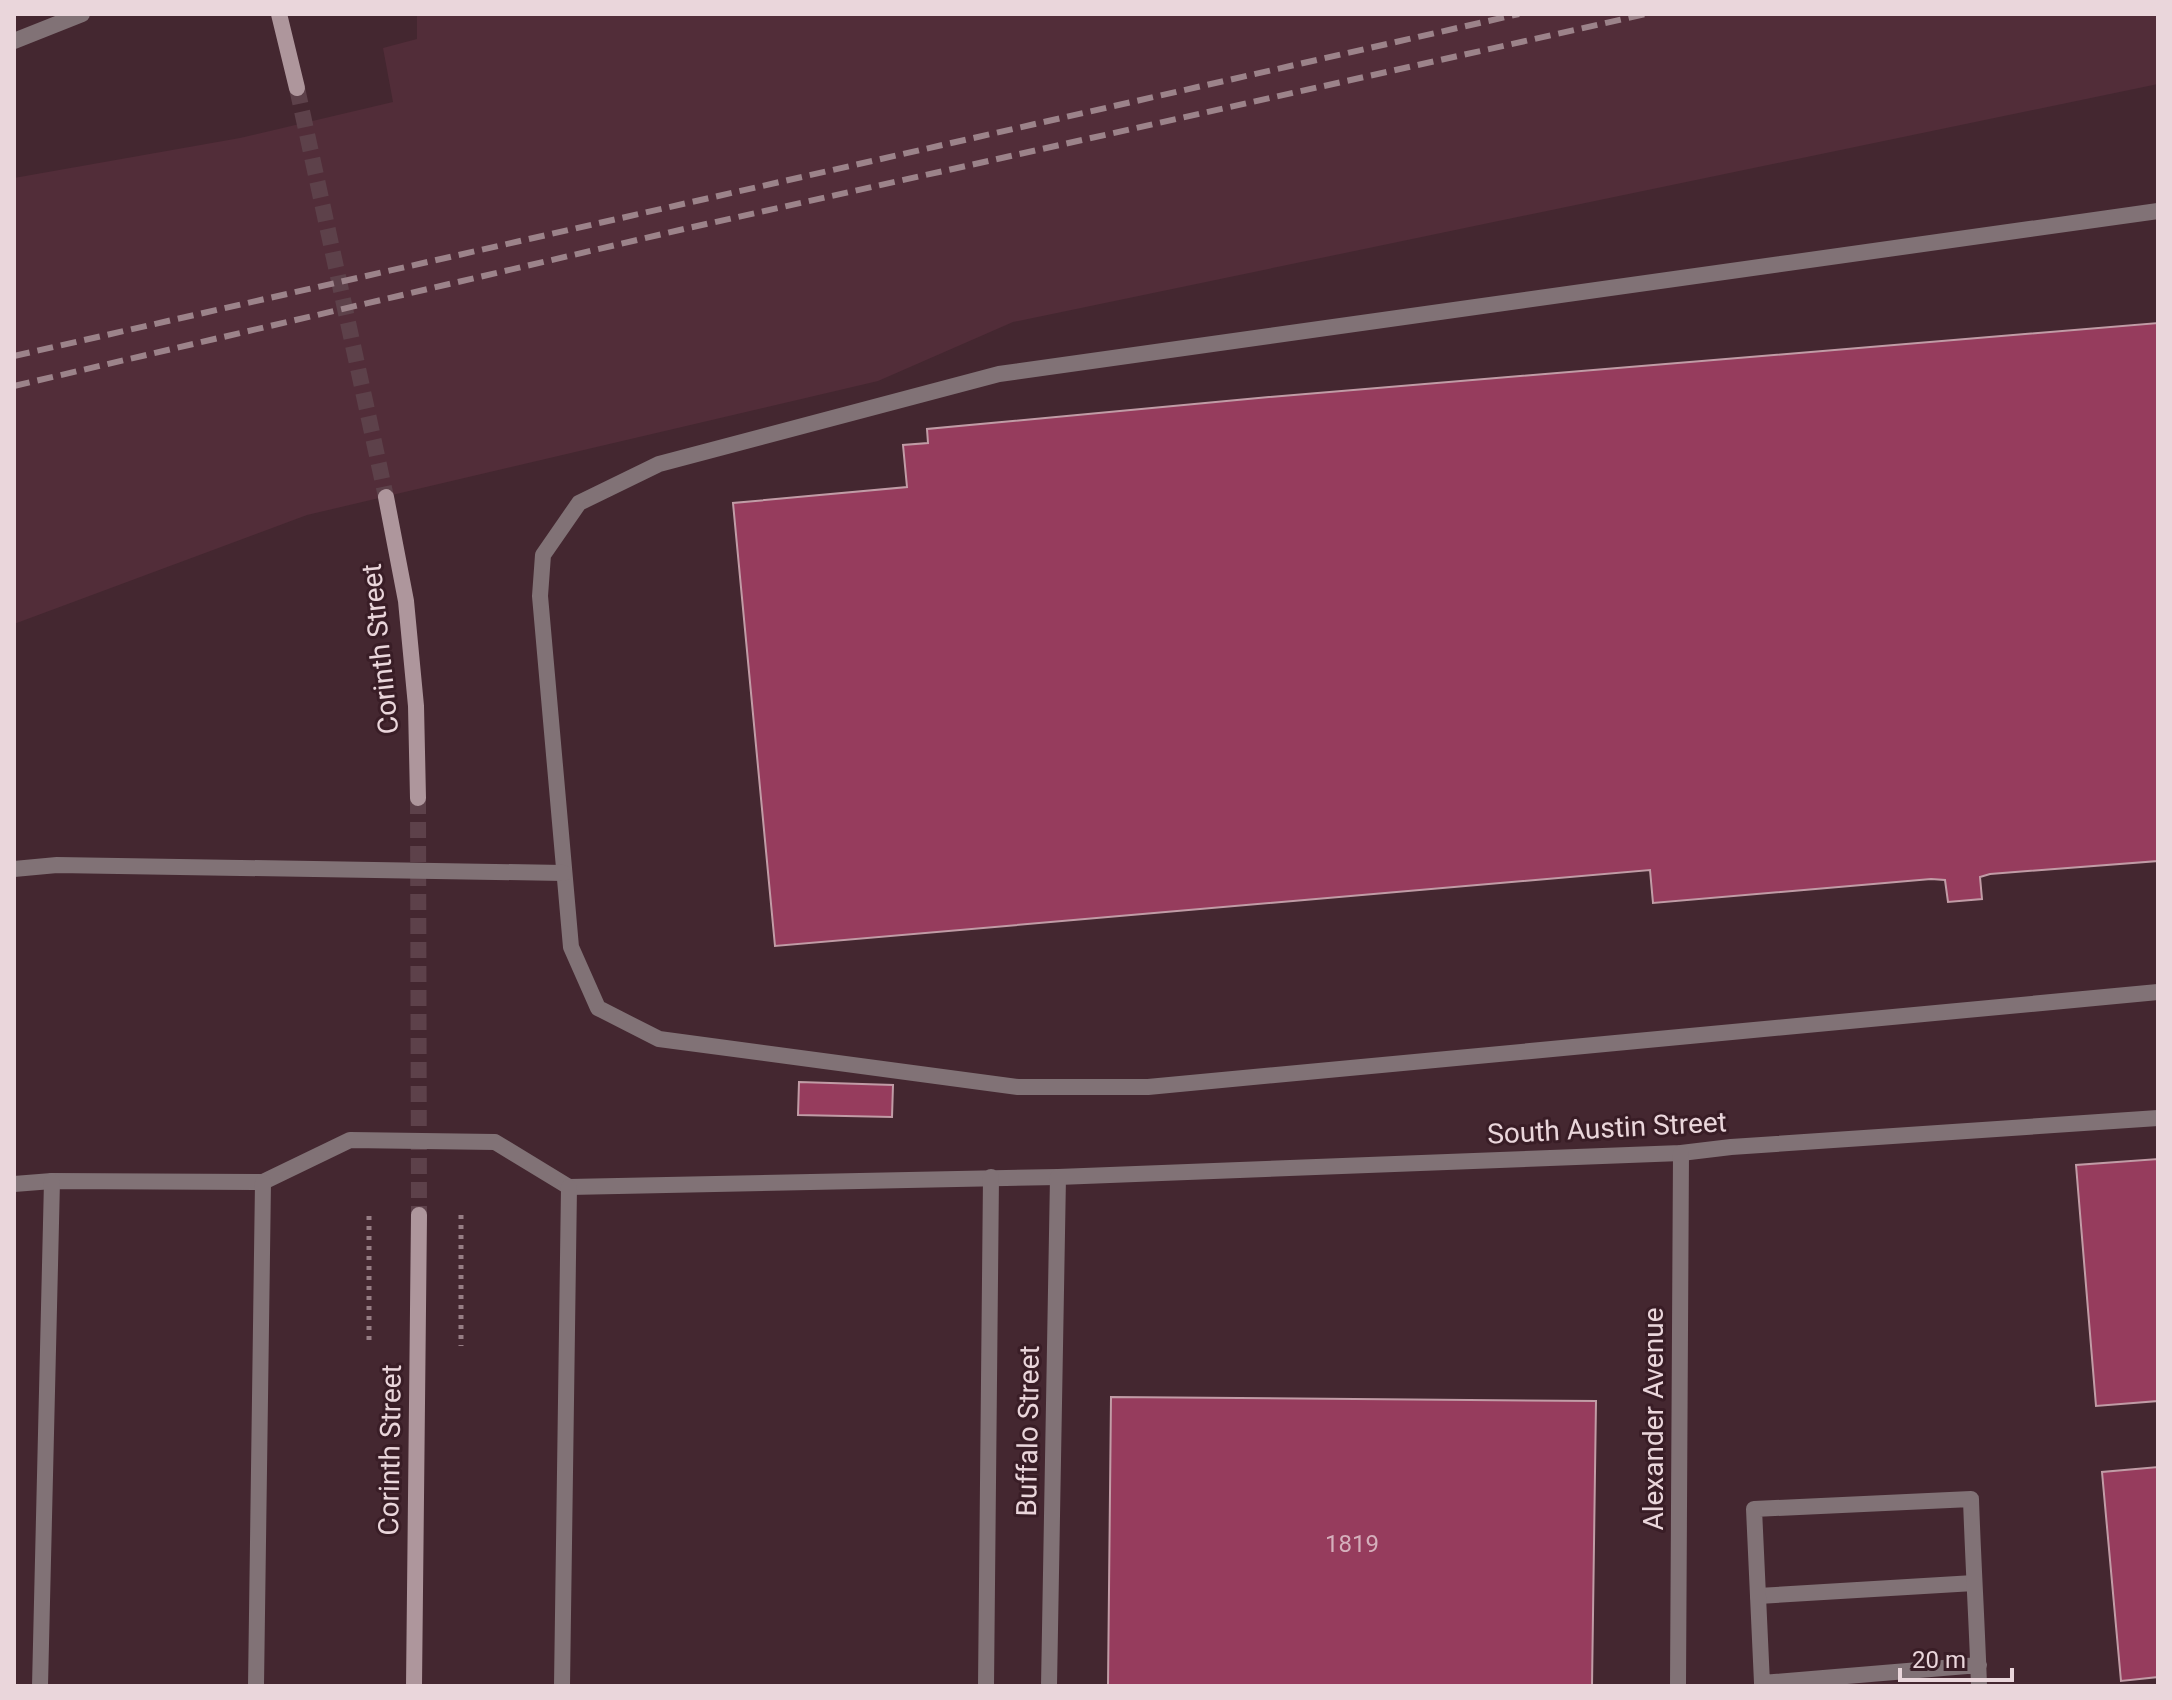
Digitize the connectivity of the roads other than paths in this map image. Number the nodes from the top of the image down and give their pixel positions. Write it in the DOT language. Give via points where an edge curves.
graph roads {
  1 [pos="82,14"];
  2 [pos="279,14"];
  3 [pos="14,41"];
  4 [pos="297,88"];
  5 [pos="2158,211"];
  6 [pos="386,497"];
  7 [pos="418,798"];
  8 [pos="14,869"];
  9 [pos="564,873"];
  10 [pos="2158,992"];
  11 [pos="2158,1118"];
  12 [pos="1681,1153"];
  13 [pos="991,1177"];
  14 [pos="1058,1177"];
  15 [pos="52,1181"];
  16 [pos="263,1182"];
  17 [pos="14,1184"];
  18 [pos="569,1187"];
  19 [pos="419,1215"];
  20 [pos="1974,1583"];
  21 [pos="1758,1596"];
  22 [pos="1979,1665"];
  23 [pos="40,1686"];
  24 [pos="256,1686"];
  25 [pos="414,1686"];
  26 [pos="562,1686"];
  27 [pos="986,1686"];
  28 [pos="1049,1686"];
  29 [pos="1678,1686"];
  30 [pos="1979,1686"];
  1 -- 3 [label="street"];
  2 -- 4 [label="main road"];
  5 -- 9 [label="street" via="999,374 659,464 579,503 543,555 540,596"];
  6 -- 7 [label="main road, Corinth Street" via="406,601"];
  8 -- 9 [label="street" via="57,865"];
  9 -- 10 [label="street" via="571,947 598,1008 659,1039 1018,1087 1148,1087"];
  11 -- 12 [label="street, South Austin Street"];
  12 -- 14 [label="street, South Austin Street"];
  12 -- 29 [label="street, Alexander Avenue"];
  13 -- 14 [label="street, South Austin Street"];
  13 -- 18 [label="street, South Austin Street"];
  13 -- 27 [label="street"];
  14 -- 28 [label="street, Buffalo Street"];
  15 -- 16 [label="street"];
  15 -- 17 [label="street"];
  15 -- 23 [label="street"];
  16 -- 18 [label="street" via="350,1140 495,1142"];
  16 -- 24 [label="street"];
  18 -- 26 [label="street"];
  19 -- 25 [label="main road, Corinth Street"];
  20 -- 21 [label="street"];
  20 -- 21 [label="street" via="1971,1499 1754,1509"];
  20 -- 22 [label="street"];
  21 -- 22 [label="street" via="1762,1683"];
  22 -- 30 [label="street"];
}
